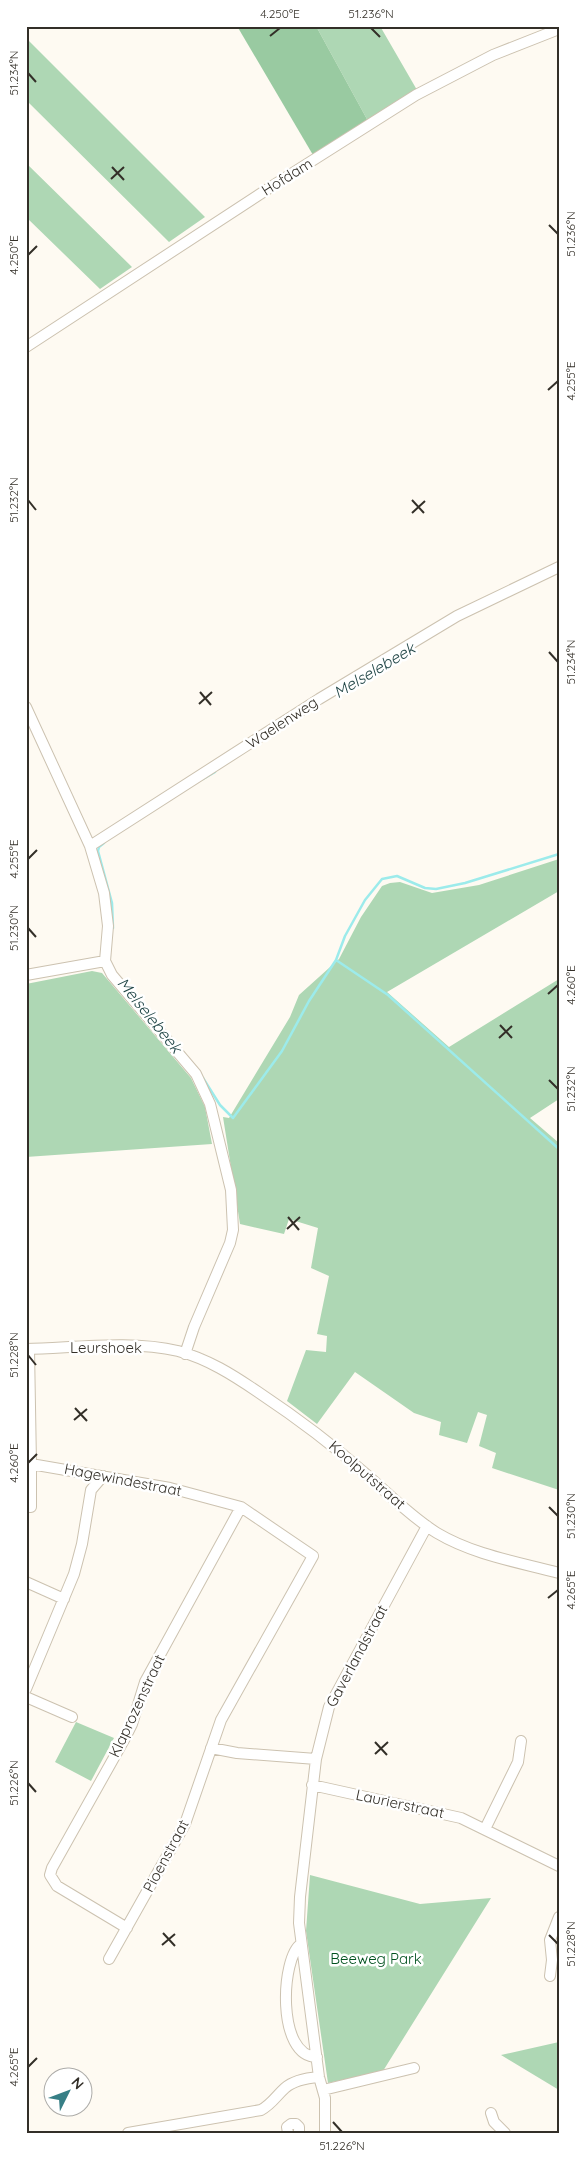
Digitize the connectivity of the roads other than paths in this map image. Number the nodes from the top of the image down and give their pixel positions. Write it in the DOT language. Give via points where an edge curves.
graph roads {
  1 [pos="559,29"];
  2 [pos="26,347"];
  3 [pos="559,567"];
  4 [pos="26,707"];
  5 [pos="90,846"];
  6 [pos="105,961"];
  7 [pos="26,975"];
  8 [pos="28,1349"];
  9 [pos="185,1354"];
  10 [pos="31,1464"];
  11 [pos="103,1476"];
  12 [pos="26,1506"];
  13 [pos="241,1506"];
  14 [pos="426,1526"];
  15 [pos="313,1556"];
  16 [pos="559,1573"];
  17 [pos="26,1582"];
  18 [pos="64,1599"];
  19 [pos="26,1689"];
  20 [pos="26,1697"];
  21 [pos="72,1717"];
  22 [pos="521,1741"];
  23 [pos="211,1748"];
  24 [pos="316,1758"];
  25 [pos="312,1785"];
  26 [pos="485,1829"];
  27 [pos="559,1866"];
  28 [pos="559,1917"];
  29 [pos="127,1928"];
  30 [pos="301,1944"];
  31 [pos="110,1959"];
  32 [pos="550,1976"];
  33 [pos="317,2057"];
  34 [pos="414,2068"];
  35 [pos="319,2077"];
  36 [pos="323,2090"];
  37 [pos="491,2113"];
  38 [pos="128,2133"];
  39 [pos="288,2133"];
  40 [pos="299,2133"];
  41 [pos="325,2133"];
  42 [pos="505,2133"];
  1 -- 2 [label="street, Hofdam" via="493,55 416,95"];
  3 -- 5 [label="street, Waelenweg" via="451,620 319,699"];
  4 -- 5 [label="street"];
  5 -- 6 [label="street" via="104,893 108,926"];
  6 -- 7 [label="street"];
  6 -- 9 [label="street" via="112,975 196,1074 210,1104 231,1190 233,1230 230,1243"];
  8 -- 9 [label="street, Leurshoek" via="138,1346"];
  8 -- 10 [label="street"];
  9 -- 14 [label="street, Koolputstraat" via="219,1367 293,1415 339,1450"];
  10 -- 11 [label="street, Hagewindestraat"];
  10 -- 12 [label="street" via="31,1507"];
  11 -- 13 [label="street, Hagewindestraat" via="170,1488"];
  11 -- 18 [label="street" via="91,1490 82,1544"];
  13 -- 15 [label="street, Hagewindestraat"];
  13 -- 29 [label="street, Klaprozenstraat" via="145,1682 132,1724 50,1875 57,1886"];
  14 -- 16 [label="street, Koolputstraat" via="468,1548"];
  14 -- 24 [label="street, Gaverlandstraat" via="329,1707"];
  15 -- 23 [label="street, Pioenstraat" via="221,1720"];
  17 -- 18 [label="street"];
  18 -- 19 [label="street"];
  20 -- 21 [label="street"];
  22 -- 26 [label="street" via="518,1762"];
  23 -- 24 [label="street" via="237,1753"];
  23 -- 29 [label="street, Pioenstraat" via="185,1824"];
  24 -- 25 [label="street, Gaverlandstraat"];
  25 -- 26 [label="street, Laurierstraat" via="448,1814"];
  25 -- 30 [label="street, Gaverlandstraat" via="300,1898"];
  26 -- 27 [label="street, Laurierstraat"];
  28 -- 32 [label="street" via="550,1940"];
  29 -- 31 [label="street, Pioenstraat"];
  30 -- 33 [label="street, Gaverlandstraat"];
  30 -- 33 [label="street, Gaverlandstraat" via="295,1950 290,1968 286,2018 296,2043 307,2055"];
  33 -- 35 [label="street, Gaverlandstraat"];
  34 -- 36 [label="street"];
  35 -- 36 [label="street, Gaverlandstraat"];
  35 -- 38 [label="street" via="292,2083 272,2104 261,2110"];
  36 -- 41 [label="street, Gaverlandstraat"];
  37 -- 42 [label="street" via="494,2122"];
  39 -- 40 [label="street" via="288,2127 296,2124"];
}
